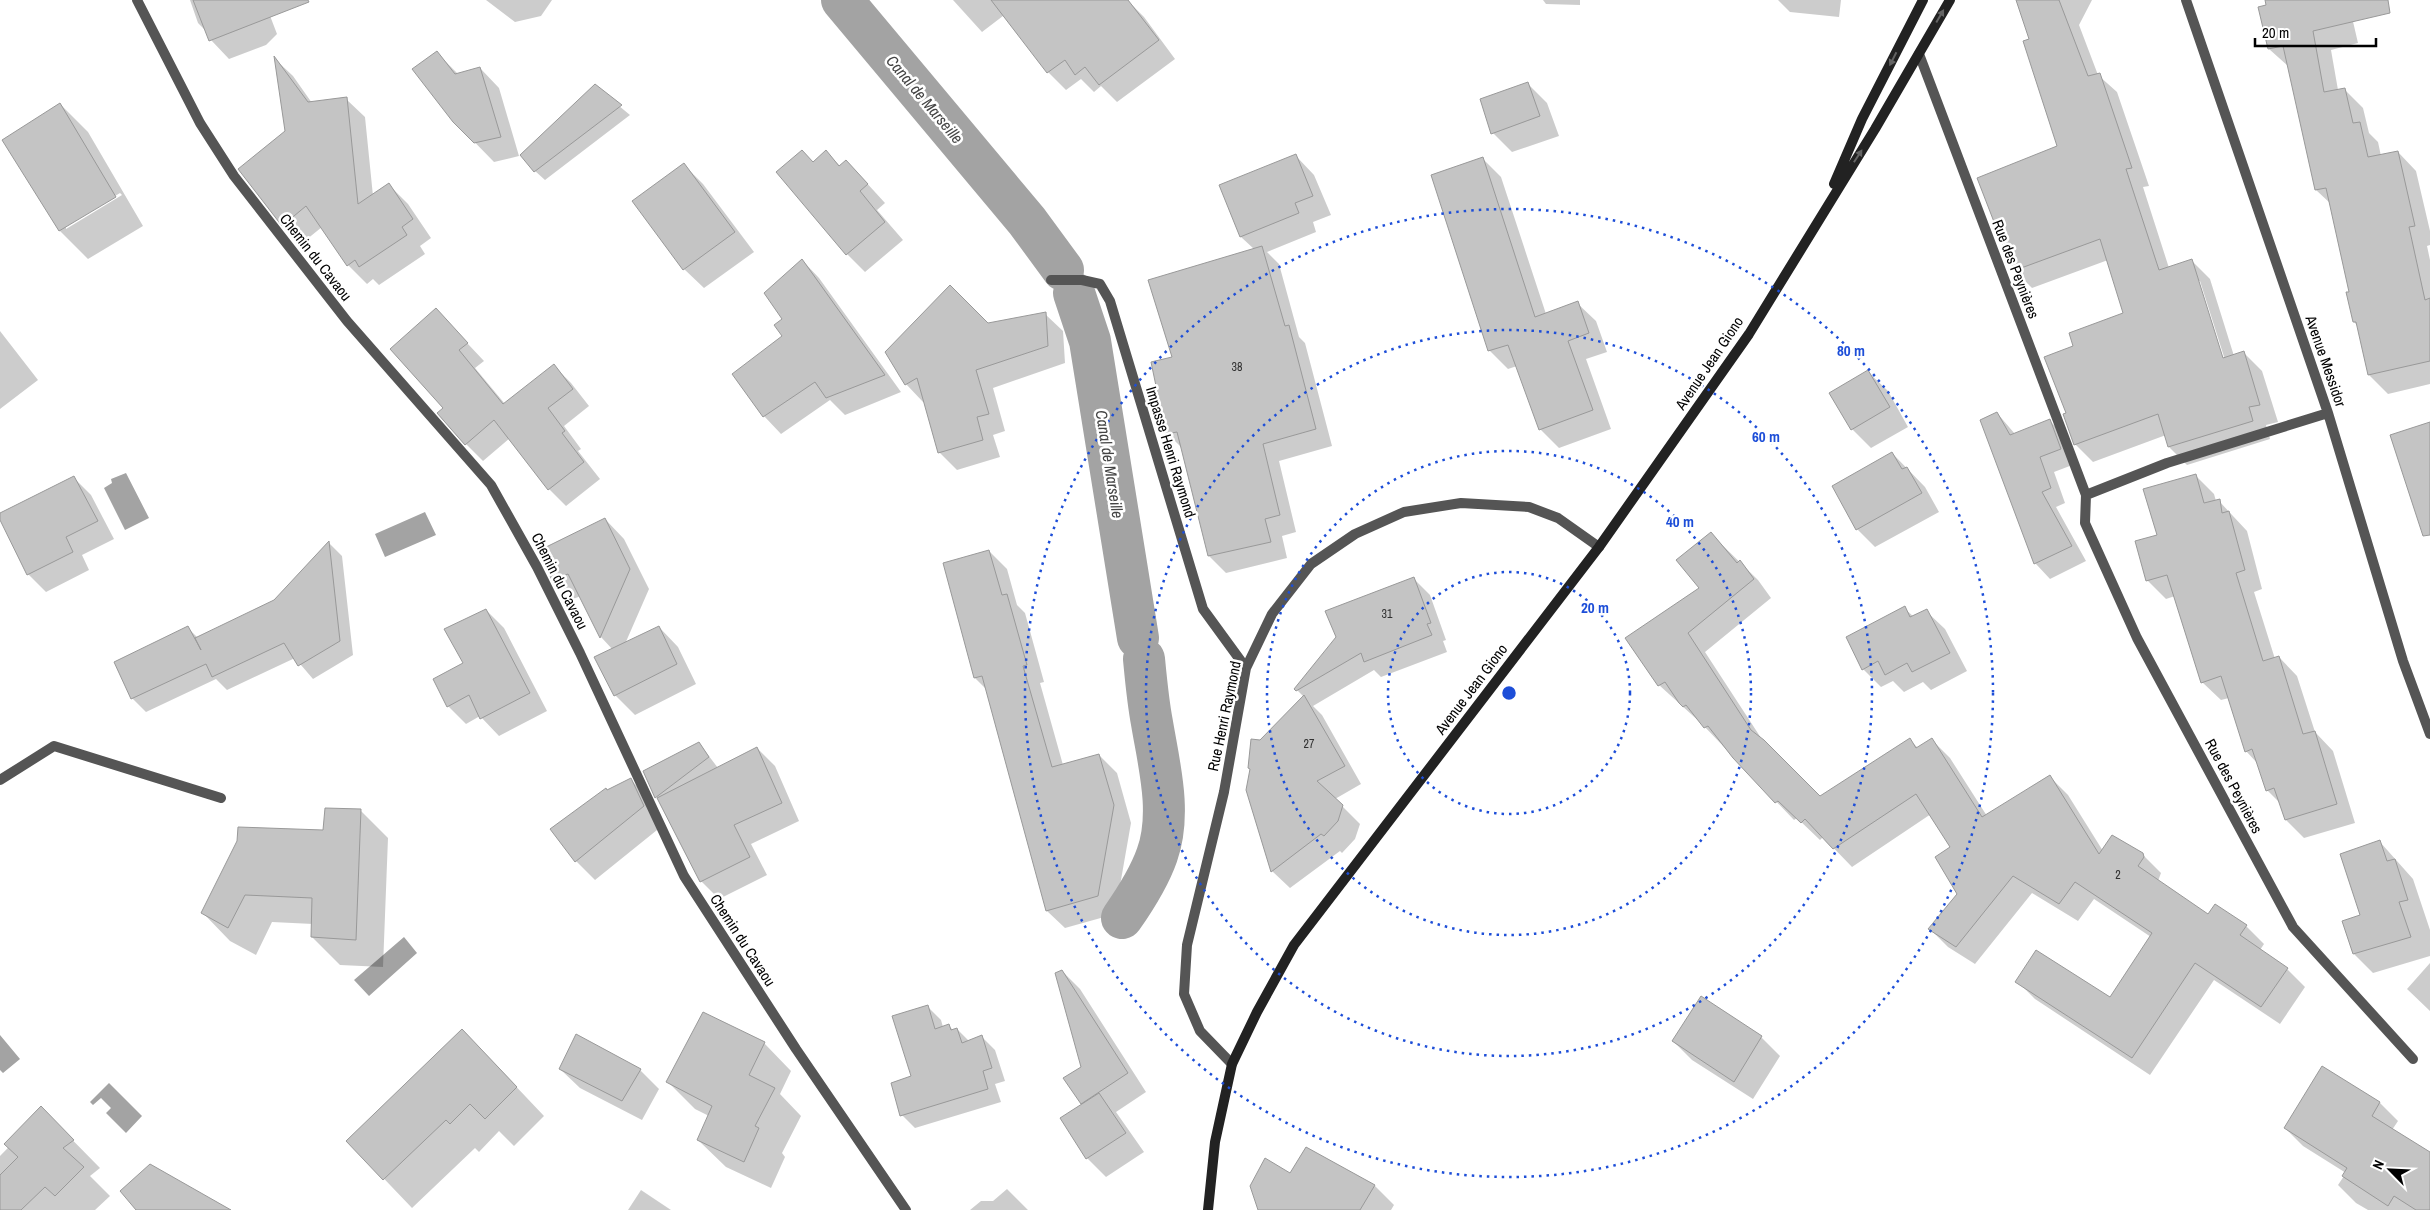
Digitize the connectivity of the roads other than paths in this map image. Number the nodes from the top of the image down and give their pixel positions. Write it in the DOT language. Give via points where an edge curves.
graph roads {
  1 [pos="137,0"];
  2 [pos="1923,0"];
  3 [pos="1950,0"];
  4 [pos="2186,0"];
  5 [pos="1918,54"];
  6 [pos="1822,212"];
  7 [pos="1050,280"];
  8 [pos="2328,413"];
  9 [pos="2086,495"];
  10 [pos="1599,547"];
  11 [pos="1246,668"];
  12 [pos="2430,734"];
  13 [pos="0,780"];
  14 [pos="221,798"];
  15 [pos="2413,1059"];
  16 [pos="1232,1064"];
  17 [pos="906,1210"];
  18 [pos="1208,1210"];
  1 -- 17 [label="street, Chemin du Cavaou" via="200,123 234,176 347,321 491,485 538,567 684,876"];
  2 -- 6 [label="street, Avenue Jean Giono, one-way" via="1862,119"];
  5 -- 3 [label="street, Avenue Jean Giono, one-way"];
  4 -- 8 [label="street, Avenue Messidor"];
  6 -- 5 [label="street, Avenue Jean Giono, one-way"];
  5 -- 9 [label="street, Rue des Peynières"];
  6 -- 10 [label="street, Avenue Jean Giono" via="1748,334"];
  7 -- 11 [label="street, Impasse Henri Raymond" via="1082,280 1100,284 1110,301 1202,609"];
  8 -- 9 [label="street" via="2167,464"];
  8 -- 12 [label="street, Avenue Messidor" via="2403,661"];
  9 -- 15 [label="street, Rue des Peynières" via="2085,523 2137,638 2293,926"];
  10 -- 11 [label="street, Rue Henri Raymond" via="1558,518 1530,507 1461,503 1404,512 1355,534 1311,564 1272,614"];
  10 -- 16 [label="street, Avenue Jean Giono" via="1294,945"];
  11 -- 16 [label="street, Rue Henri Raymond" via="1224,792 1188,945 1184,994 1200,1032"];
  13 -- 14 [label="street" via="54,746"];
  16 -- 18 [label="street, Avenue Jean Giono" via="1215,1142"];
}
